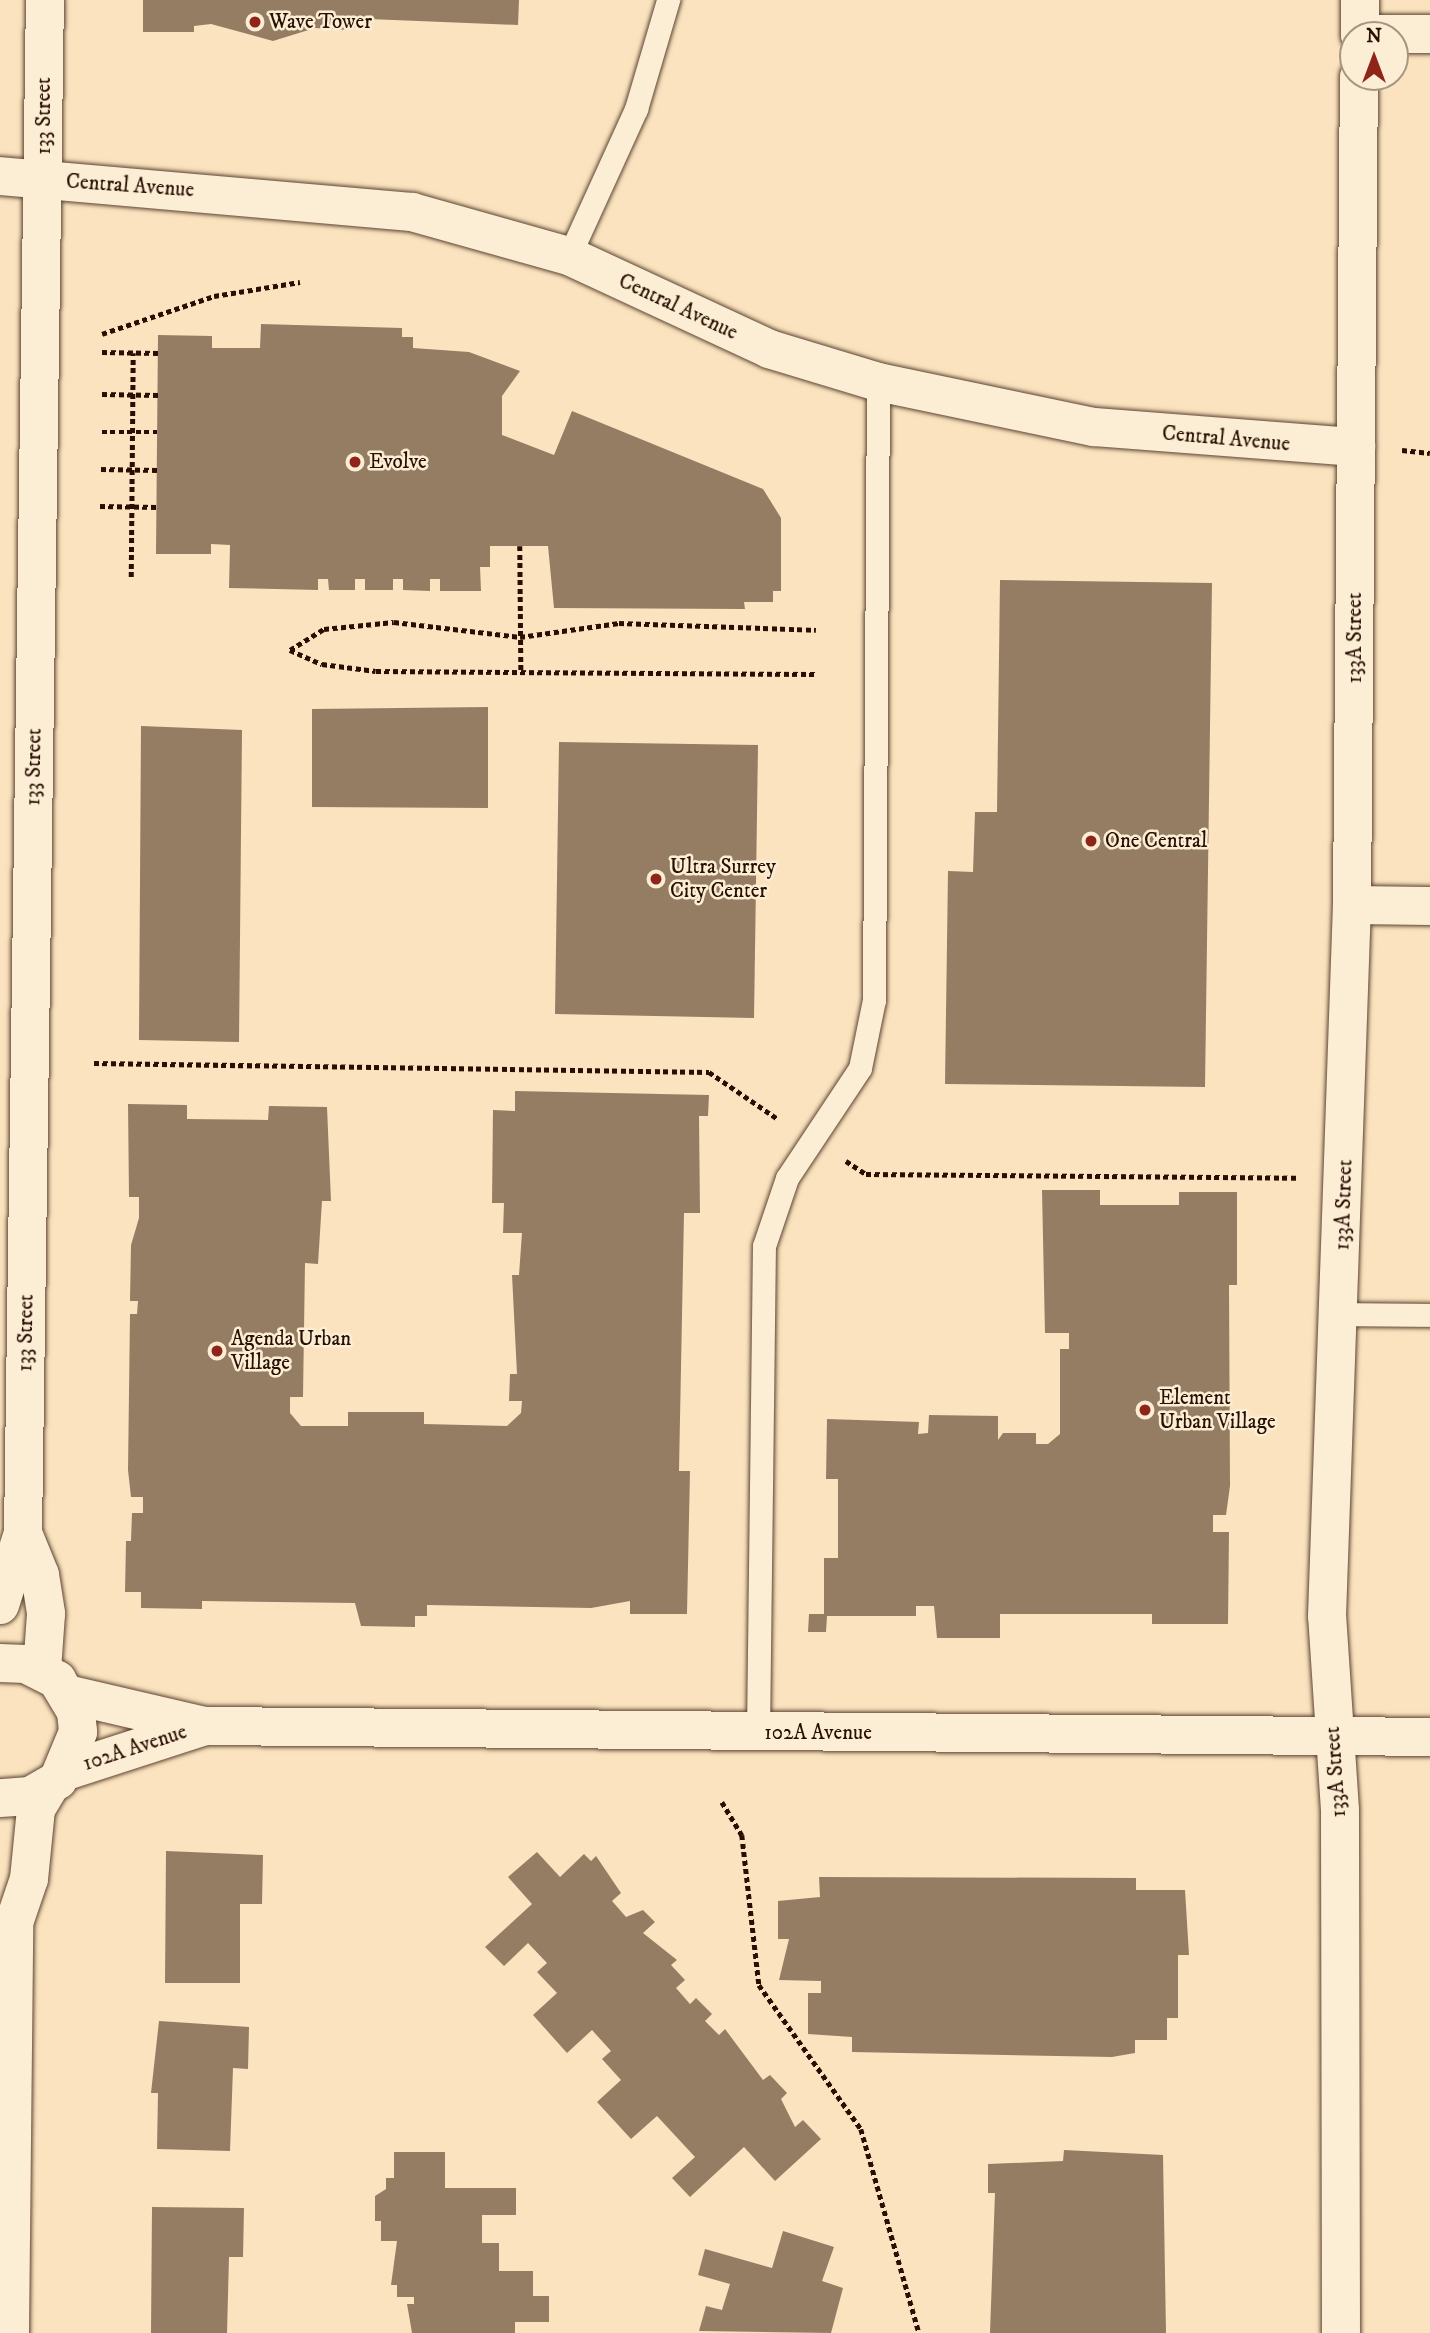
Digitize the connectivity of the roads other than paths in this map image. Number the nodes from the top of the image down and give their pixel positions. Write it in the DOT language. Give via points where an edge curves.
graph roads {
  1 [pos="45,0"];
  2 [pos="668,0"];
  3 [pos="1409,31"];
  4 [pos="1430,34"];
  5 [pos="1359,91"];
  6 [pos="0,176"];
  7 [pos="44,179"];
  8 [pos="569,256"];
  9 [pos="878,382"];
  10 [pos="1356,447"];
  11 [pos="1352,905"];
  12 [pos="1430,906"];
  13 [pos="1340,1314"];
  14 [pos="1430,1315"];
  15 [pos="23,1533"];
  16 [pos="0,1605"];
  17 [pos="0,1663"];
  18 [pos="55,1682"];
  19 [pos="205,1726"];
  20 [pos="758,1733"];
  21 [pos="1334,1736"];
  22 [pos="1430,1737"];
  23 [pos="57,1779"];
  24 [pos="0,1798"];
  25 [pos="7,1910"];
  26 [pos="10,2333"];
  27 [pos="1341,2333"];
  1 -- 7 [label="street, 133 Street"];
  2 -- 8 [label="lane" via="636,109"];
  3 -- 4 [label="street"];
  5 -- 10 [label="street, 133A Street"];
  6 -- 7 [label="street, Central Avenue"];
  7 -- 8 [label="street, Central Avenue" via="412,212"];
  7 -- 15 [label="street, 133 Street"];
  8 -- 9 [label="street, Central Avenue" via="769,349"];
  9 -- 10 [label="street, Central Avenue" via="1094,427"];
  9 -- 20 [label="lane" via="874,1000 860,1068 787,1178 764,1246"];
  10 -- 11 [label="street, 133A Street"];
  11 -- 12 [label="street"];
  11 -- 13 [label="street, 133A Street"];
  13 -- 14 [label="lane"];
  13 -- 21 [label="street, 133A Street" via="1327,1616"];
  15 -- 16 [label="street, 133 Street"];
  15 -- 18 [label="street, 133 Street" via="40,1575"];
  17 -- 18 [label="street, 102A Avenue"];
  18 -- 19 [label="street, 102A Avenue"];
  18 -- 23 [label="street" via="78,1732"];
  19 -- 20 [label="street, 102A Avenue"];
  19 -- 23 [label="street, 102A Avenue"];
  20 -- 21 [label="street, 102A Avenue"];
  21 -- 22 [label="street, 102A Avenue"];
  21 -- 27 [label="street, 133A Street" via="1340,1810"];
  23 -- 24 [label="street, 102A Avenue" via="30,1796"];
  23 -- 25 [label="street" via="36,1809 29,1879"];
  25 -- 26 [label="street"];
}
